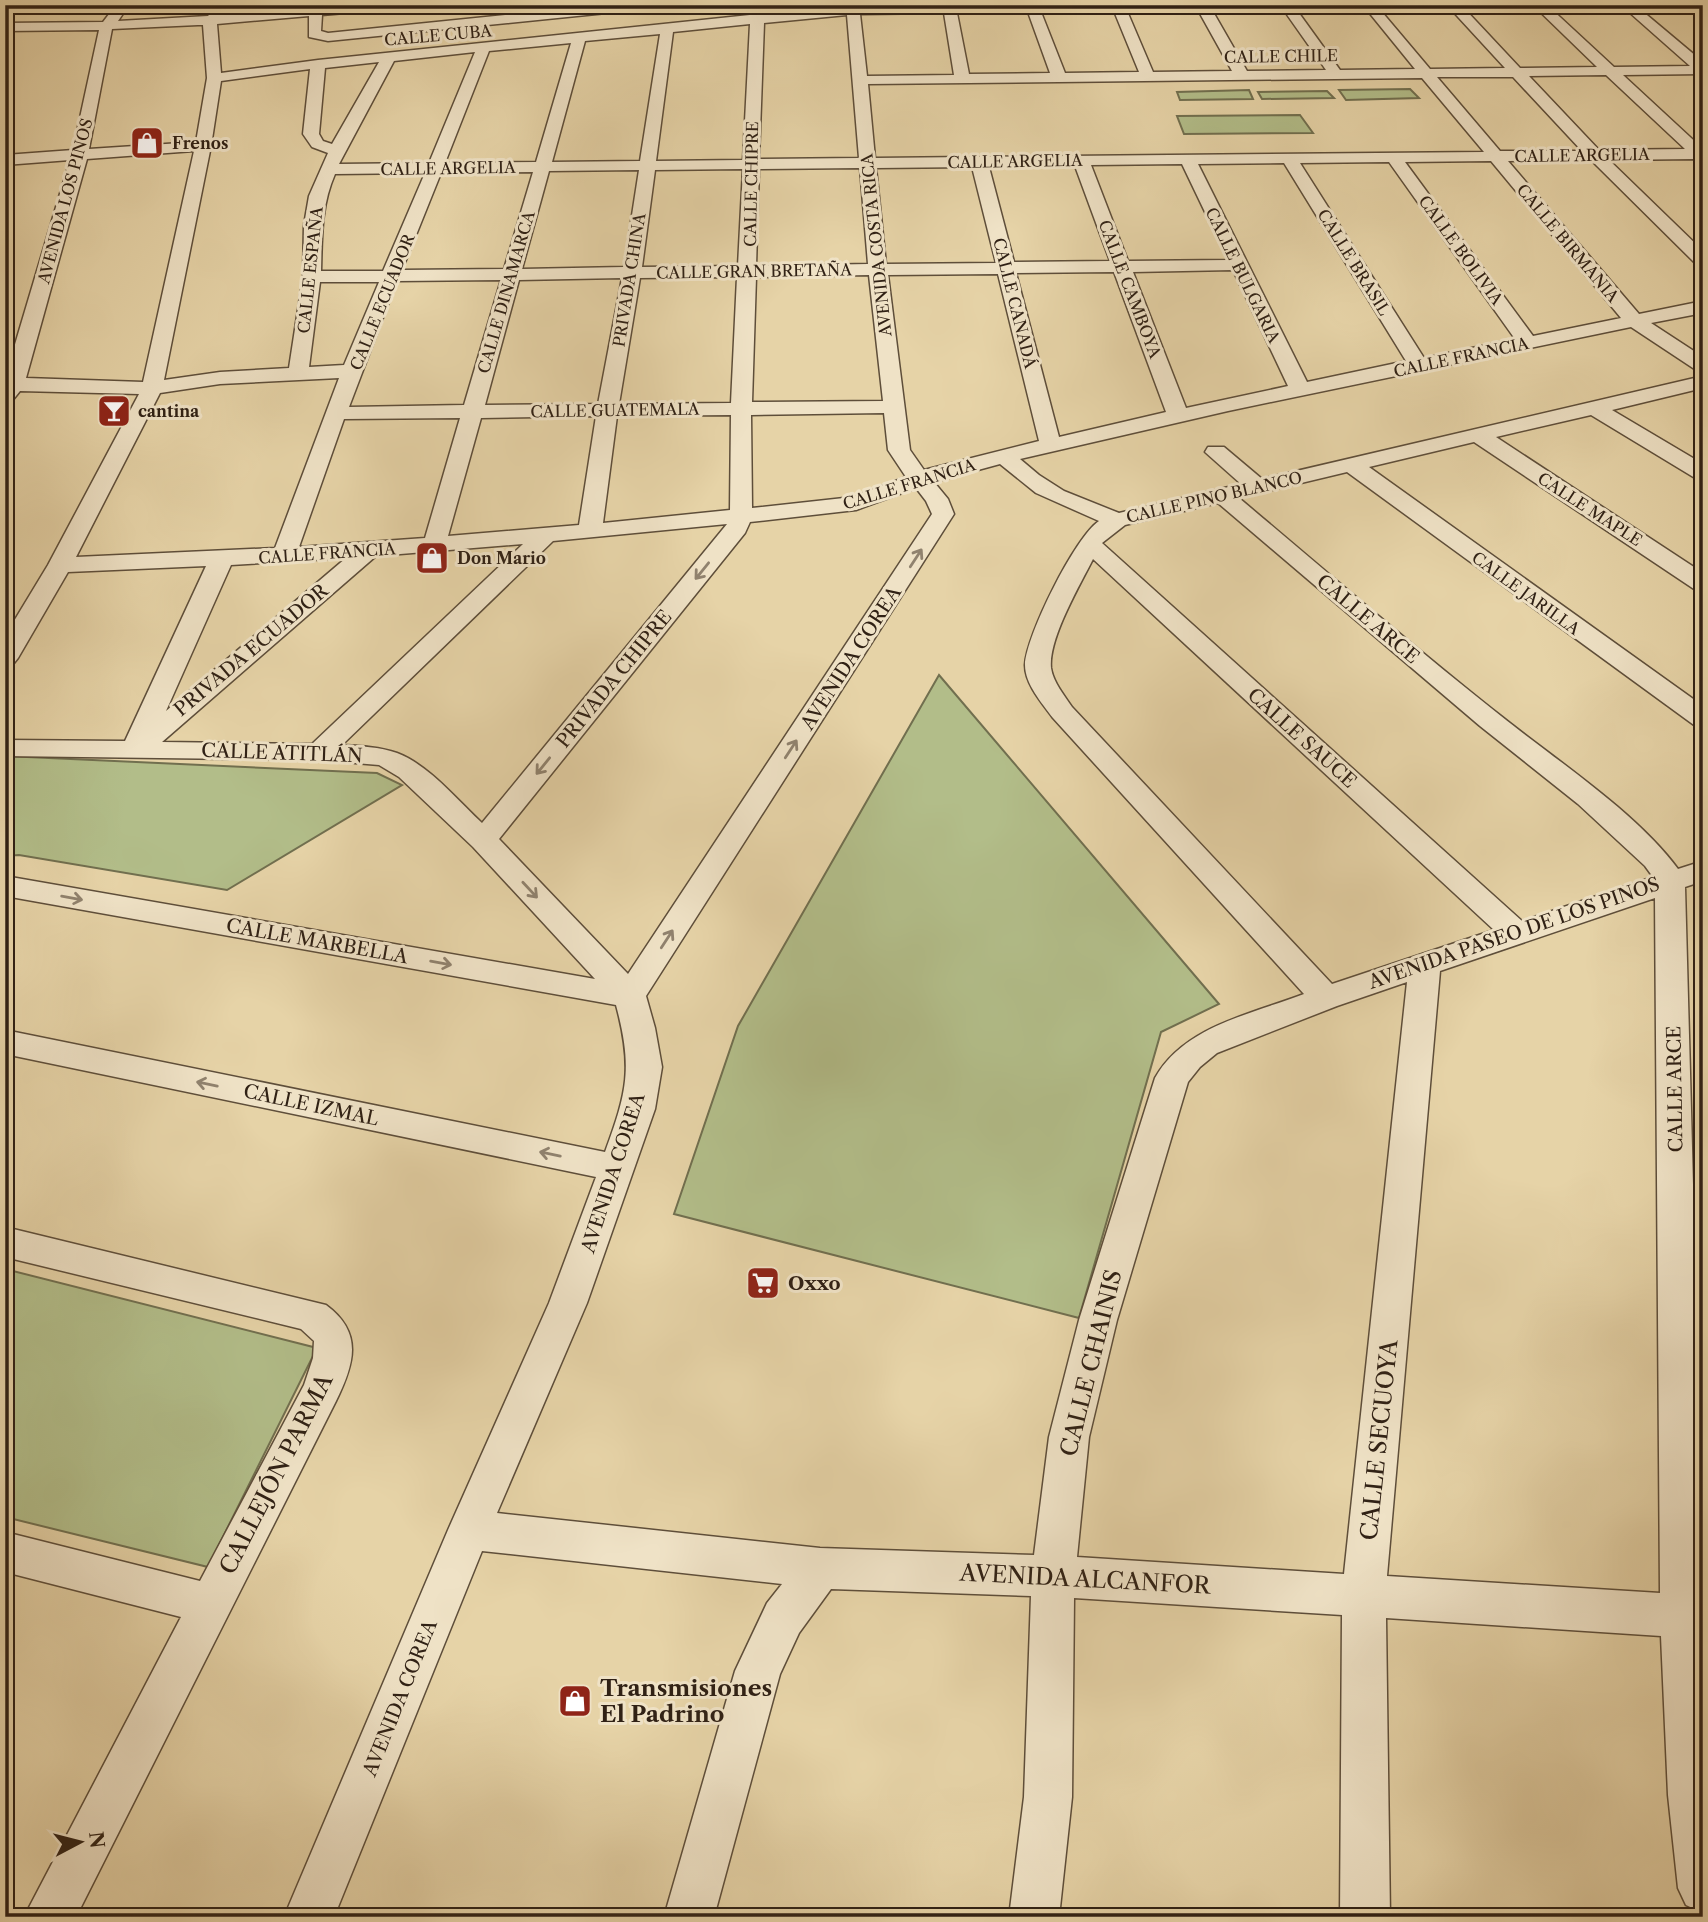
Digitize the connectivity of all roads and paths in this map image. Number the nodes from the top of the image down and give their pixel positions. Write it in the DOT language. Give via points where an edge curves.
graph roads {
  1 [pos="123,5"];
  2 [pos="225,5"];
  3 [pos="391,5"];
  4 [pos="646,5"];
  5 [pos="1336,5"];
  6 [pos="1370,5"];
  7 [pos="1454,5"];
  8 [pos="1539,5"];
  9 [pos="1627,5"];
  10 [pos="1688,5"];
  11 [pos="1033,6"];
  12 [pos="1118,6"];
  13 [pos="1203,6"];
  14 [pos="1286,6"];
  15 [pos="949,7"];
  16 [pos="853,8"];
  17 [pos="318,9"];
  18 [pos="575,9"];
  19 [pos="1703,9"];
  20 [pos="757,21"];
  21 [pos="210,22"];
  22 [pos="106,27"];
  23 [pos="6,28"];
  24 [pos="667,30"];
  25 [pos="579,38"];
  26 [pos="483,49"];
  27 [pos="389,57"];
  28 [pos="318,64"];
  29 [pos="1702,70"];
  30 [pos="1608,71"];
  31 [pos="1515,72"];
  32 [pos="1335,73"];
  33 [pos="1427,73"];
  34 [pos="1241,74"];
  35 [pos="1147,75"];
  36 [pos="1059,76"];
  37 [pos="214,78"];
  38 [pos="962,78"];
  39 [pos="859,80"];
  40 [pos="203,146"];
  41 [pos="337,150"];
  42 [pos="80,155"];
  43 [pos="1595,155"];
  44 [pos="1701,155"];
  45 [pos="1496,156"];
  46 [pos="1393,157"];
  47 [pos="1186,159"];
  48 [pos="1289,159"];
  49 [pos="5,160"];
  50 [pos="1081,160"];
  51 [pos="979,161"];
  52 [pos="867,163"];
  53 [pos="750,164"];
  54 [pos="646,165"];
  55 [pos="542,166"];
  56 [pos="436,168"];
  57 [pos="328,169"];
  58 [pos="1703,261"];
  59 [pos="1238,265"];
  60 [pos="1122,267"];
  61 [pos="1006,268"];
  62 [pos="878,270"];
  63 [pos="632,272"];
  64 [pos="748,272"];
  65 [pos="511,273"];
  66 [pos="393,275"];
  67 [pos="312,277"];
  68 [pos="1703,307"];
  69 [pos="1634,321"];
  70 [pos="1528,343"];
  71 [pos="1419,366"];
  72 [pos="1703,366"];
  73 [pos="353,372"];
  74 [pos="298,374"];
  75 [pos="1703,382"];
  76 [pos="152,388"];
  77 [pos="8,389"];
  78 [pos="1301,391"];
  79 [pos="894,407"];
  80 [pos="741,408"];
  81 [pos="1594,408"];
  82 [pos="607,410"];
  83 [pos="473,411"];
  84 [pos="336,414"];
  85 [pos="1179,418"];
  86 [pos="1478,435"];
  87 [pos="1051,446"];
  88 [pos="1216,452"];
  89 [pos="1004,457"];
  90 [pos="1350,464"];
  91 [pos="1703,473"];
  92 [pos="917,478"];
  93 [pos="1258,487"];
  94 [pos="1223,496"];
  95 [pos="741,515"];
  96 [pos="1117,520"];
  97 [pos="590,531"];
  98 [pos="545,536"];
  99 [pos="1090,544"];
  100 [pos="434,546"];
  101 [pos="368,551"];
  102 [pos="284,556"];
  103 [pos="221,560"];
  104 [pos="60,565"];
  105 [pos="1703,584"];
  106 [pos="5,658"];
  107 [pos="1703,719"];
  108 [pos="5,748"];
  109 [pos="135,751"];
  110 [pos="319,752"];
  111 [pos="483,840"];
  112 [pos="1686,875"];
  113 [pos="5,886"];
  114 [pos="1514,932"];
  115 [pos="1426,965"];
  116 [pos="629,996"];
  117 [pos="1326,998"];
  118 [pos="5,1042"];
  119 [pos="617,1168"];
  120 [pos="5,1242"];
  121 [pos="469,1530"];
  122 [pos="5,1552"];
  123 [pos="820,1567"];
  124 [pos="1053,1576"];
  125 [pos="1364,1595"];
  126 [pos="209,1604"];
  127 [pos="1692,1616"];
  128 [pos="1703,1888"];
  129 [pos="49,1917"];
  130 [pos="309,1917"];
  131 [pos="689,1917"];
  132 [pos="1034,1917"];
  133 [pos="1365,1917"];
  1 -- 22 [label="street, AVENIDA LOS PINOS"];
  2 -- 21 [label="street"];
  3 -- 17 [label="street"];
  4 -- 18 [label="street"];
  5 -- 14 [label="street, CALLE CUBA"];
  6 -- 33 [label="street, CALLE BIRMANIA"];
  7 -- 31 [label="street"];
  8 -- 30 [label="street"];
  9 -- 29 [label="street"];
  10 -- 19 [label="main road"];
  11 -- 12 [label="street, CALLE CUBA"];
  11 -- 15 [label="street, CALLE CUBA"];
  11 -- 36 [label="street"];
  12 -- 13 [label="street, CALLE CUBA"];
  12 -- 35 [label="street"];
  13 -- 14 [label="street, CALLE CUBA"];
  13 -- 34 [label="street"];
  14 -- 32 [label="street"];
  15 -- 16 [label="street, CALLE CUBA"];
  15 -- 38 [label="street"];
  16 -- 20 [label="street, CALLE CUBA"];
  16 -- 39 [label="street, AVENIDA COSTA RICA"];
  17 -- 18 [label="street" via="314,34 328,37"];
  17 -- 21 [label="street"];
  20 -- 24 [label="street, CALLE CUBA" via="693,21"];
  20 -- 53 [label="street, CALLE CHIPRE"];
  21 -- 22 [label="street"];
  21 -- 37 [label="street"];
  22 -- 23 [label="street"];
  22 -- 42 [label="street, AVENIDA LOS PINOS"];
  24 -- 25 [label="street, CALLE CUBA"];
  24 -- 54 [label="street, PRIVADA CHINA"];
  25 -- 26 [label="street, CALLE CUBA"];
  25 -- 55 [label="street, CALLE DINAMARCA"];
  26 -- 27 [label="street, CALLE CUBA"];
  26 -- 56 [label="street, CALLE ECUADOR"];
  27 -- 28 [label="street, CALLE CUBA"];
  27 -- 41 [label="street, CALLE ESPAÑA"];
  28 -- 37 [label="street, CALLE CUBA"];
  28 -- 41 [label="street" via="311,134 321,147"];
  29 -- 30 [label="street, CALLE CHILE"];
  30 -- 31 [label="street, CALLE CHILE"];
  30 -- 44 [label="street"];
  31 -- 33 [label="street, CALLE CHILE"];
  31 -- 43 [label="street"];
  32 -- 33 [label="street, CALLE CHILE"];
  32 -- 34 [label="street, CALLE CHILE"];
  33 -- 45 [label="street, CALLE BIRMANIA"];
  34 -- 35 [label="street, CALLE CHILE"];
  35 -- 36 [label="street, CALLE CHILE"];
  36 -- 38 [label="street, CALLE CHILE"];
  37 -- 40 [label="street"];
  38 -- 39 [label="street, CALLE CHILE"];
  39 -- 52 [label="street, AVENIDA COSTA RICA"];
  40 -- 42 [label="street"];
  40 -- 76 [label="street"];
  41 -- 57 [label="street, CALLE ESPAÑA"];
  42 -- 49 [label="street"];
  42 -- 77 [label="street, AVENIDA LOS PINOS"];
  43 -- 44 [label="street, CALLE ARGELIA"];
  43 -- 45 [label="street, CALLE ARGELIA"];
  43 -- 58 [label="street"];
  45 -- 46 [label="street, CALLE ARGELIA"];
  45 -- 69 [label="street, CALLE BIRMANIA"];
  46 -- 48 [label="street, CALLE ARGELIA"];
  46 -- 70 [label="street, CALLE BOLIVIA"];
  47 -- 48 [label="street, CALLE ARGELIA"];
  47 -- 50 [label="street, CALLE ARGELIA"];
  47 -- 59 [label="street, CALLE BULGARIA"];
  48 -- 71 [label="street, CALLE BRASIL"];
  50 -- 51 [label="street, CALLE ARGELIA"];
  50 -- 60 [label="street, CALLE CAMBOYA"];
  51 -- 52 [label="street, CALLE ARGELIA"];
  51 -- 61 [label="street, CALLE CANADÁ"];
  52 -- 53 [label="street, CALLE ARGELIA"];
  52 -- 62 [label="street, AVENIDA COSTA RICA"];
  53 -- 54 [label="street, CALLE ARGELIA"];
  53 -- 64 [label="street, CALLE CHIPRE"];
  54 -- 55 [label="street, CALLE ARGELIA"];
  54 -- 63 [label="street, PRIVADA CHINA"];
  55 -- 56 [label="street, CALLE ARGELIA"];
  55 -- 65 [label="street, CALLE DINAMARCA"];
  56 -- 57 [label="street, CALLE ARGELIA"];
  56 -- 66 [label="street, CALLE ECUADOR"];
  57 -- 67 [label="street, CALLE ESPAÑA" via="317,196"];
  59 -- 60 [label="street, CALLE GRAN BRETAÑA"];
  59 -- 78 [label="street, CALLE BULGARIA"];
  60 -- 61 [label="street, CALLE GRAN BRETAÑA"];
  60 -- 85 [label="street, CALLE CAMBOYA"];
  61 -- 62 [label="street, CALLE GRAN BRETAÑA"];
  61 -- 87 [label="street, CALLE CANADÁ"];
  62 -- 64 [label="street, CALLE GRAN BRETAÑA"];
  62 -- 79 [label="street, AVENIDA COSTA RICA"];
  63 -- 64 [label="street, CALLE GRAN BRETAÑA"];
  63 -- 65 [label="street, CALLE GRAN BRETAÑA"];
  63 -- 82 [label="street, PRIVADA CHINA"];
  64 -- 80 [label="street, CALLE CHIPRE"];
  65 -- 66 [label="street, CALLE GRAN BRETAÑA"];
  65 -- 83 [label="street, CALLE DINAMARCA"];
  66 -- 67 [label="street, CALLE GRAN BRETAÑA"];
  66 -- 73 [label="street, CALLE ECUADOR"];
  67 -- 74 [label="street, CALLE ESPAÑA"];
  68 -- 69 [label="street, CALLE FRANCIA"];
  69 -- 70 [label="street, CALLE FRANCIA"];
  69 -- 72 [label="street, CALLE BIRMANIA"];
  70 -- 71 [label="street, CALLE FRANCIA"];
  71 -- 78 [label="street, CALLE FRANCIA"];
  73 -- 74 [label="street"];
  73 -- 84 [label="street, CALLE ECUADOR"];
  74 -- 76 [label="street"];
  75 -- 81 [label="street, CALLE PINO BLANCO"];
  76 -- 77 [label="street"];
  76 -- 104 [label="street"];
  78 -- 85 [label="street, CALLE FRANCIA"];
  79 -- 80 [label="street, CALLE GUATEMALA"];
  79 -- 92 [label="street, AVENIDA COSTA RICA" via="899,450"];
  80 -- 82 [label="street, CALLE GUATEMALA"];
  80 -- 95 [label="street, CALLE CHIPRE"];
  81 -- 86 [label="street, CALLE PINO BLANCO"];
  81 -- 91 [label="street"];
  82 -- 83 [label="street, CALLE GUATEMALA"];
  82 -- 97 [label="street, PRIVADA CHINA"];
  83 -- 84 [label="street, CALLE GUATEMALA"];
  83 -- 100 [label="street, CALLE DINAMARCA"];
  84 -- 102 [label="street, CALLE ECUADOR"];
  85 -- 87 [label="street, CALLE FRANCIA"];
  86 -- 90 [label="street, CALLE PINO BLANCO"];
  86 -- 105 [label="street, CALLE MAPLE"];
  87 -- 89 [label="street, CALLE FRANCIA"];
  88 -- 93 [label="street"];
  89 -- 92 [label="street, CALLE FRANCIA"];
  89 -- 96 [label="street" via="1051,495"];
  90 -- 93 [label="street, CALLE PINO BLANCO"];
  90 -- 107 [label="street, CALLE JARILLA"];
  92 -- 95 [label="street, CALLE FRANCIA" via="885,495 856,503"];
  116 -- 92 [label="street, AVENIDA COREA, one-way" via="935,529 942,508"];
  93 -- 94 [label="street, CALLE PINO BLANCO"];
  94 -- 96 [label="street, CALLE PINO BLANCO"];
  94 -- 112 [label="street, CALLE ARCE" via="1588,798 1654,859"];
  95 -- 97 [label="street, CALLE FRANCIA"];
  95 -- 111 [label="street, PRIVADA CHIPRE, one-way" via="737,528"];
  96 -- 99 [label="street, CALLE PINO BLANCO"];
  97 -- 98 [label="street, CALLE FRANCIA"];
  98 -- 100 [label="street, CALLE FRANCIA"];
  98 -- 110 [label="street"];
  99 -- 114 [label="street, CALLE SAUCE"];
  99 -- 117 [label="street, CALLE PINO BLANCO" via="1046,629 1038,665 1044,684 1062,712"];
  100 -- 101 [label="street, CALLE FRANCIA"];
  101 -- 102 [label="street, CALLE FRANCIA"];
  101 -- 109 [label="street, PRIVADA ECUADOR"];
  102 -- 103 [label="street, CALLE FRANCIA"];
  103 -- 104 [label="street, CALLE FRANCIA"];
  103 -- 109 [label="street"];
  104 -- 106 [label="street"];
  108 -- 109 [label="street, CALLE ATITLÁN"];
  109 -- 110 [label="street, CALLE ATITLÁN"];
  110 -- 111 [label="street, CALLE ATITLÁN" via="387,759 418,779"];
  111 -- 116 [label="street, CALLE ATITLÁN, one-way"];
  112 -- 114 [label="street, AVENIDA PASEO DE LOS PINOS"];
  112 -- 127 [label="street, CALLE ARCE" via="1674,997"];
  113 -- 116 [label="street, CALLE MARBELLA, one-way"];
  114 -- 115 [label="street, AVENIDA PASEO DE LOS PINOS"];
  115 -- 117 [label="street, AVENIDA PASEO DE LOS PINOS"];
  115 -- 125 [label="street, CALLE SECUOYA"];
  116 -- 119 [label="street, AVENIDA COREA" via="645,1067 638,1109"];
  117 -- 124 [label="street, CALLE CHAINIS" via="1205,1045 1172,1079 1098,1320 1072,1424"];
  119 -- 118 [label="street, CALLE IZMAL, one-way"];
  119 -- 121 [label="street, AVENIDA COREA" via="568,1303"];
  120 -- 126 [label="street, CALLEJÓN PARMA" via="312,1315 328,1325 334,1345 322,1389"];
  121 -- 123 [label="street, AVENIDA ALCANFOR"];
  121 -- 130 [label="street, AVENIDA COREA"];
  122 -- 126 [label="street"];
  123 -- 124 [label="street, AVENIDA ALCANFOR"];
  123 -- 131 [label="street" via="783,1618 758,1671"];
  124 -- 125 [label="street, AVENIDA ALCANFOR"];
  124 -- 132 [label="street, CALLE CHAINIS" via="1048,1797"];
  125 -- 127 [label="street, AVENIDA ALCANFOR"];
  125 -- 133 [label="street, CALLE SECUOYA"];
  126 -- 129 [label="street, CALLEJÓN PARMA"];
  127 -- 128 [label="street, CALLE ARCE" via="1692,1795"];
}
